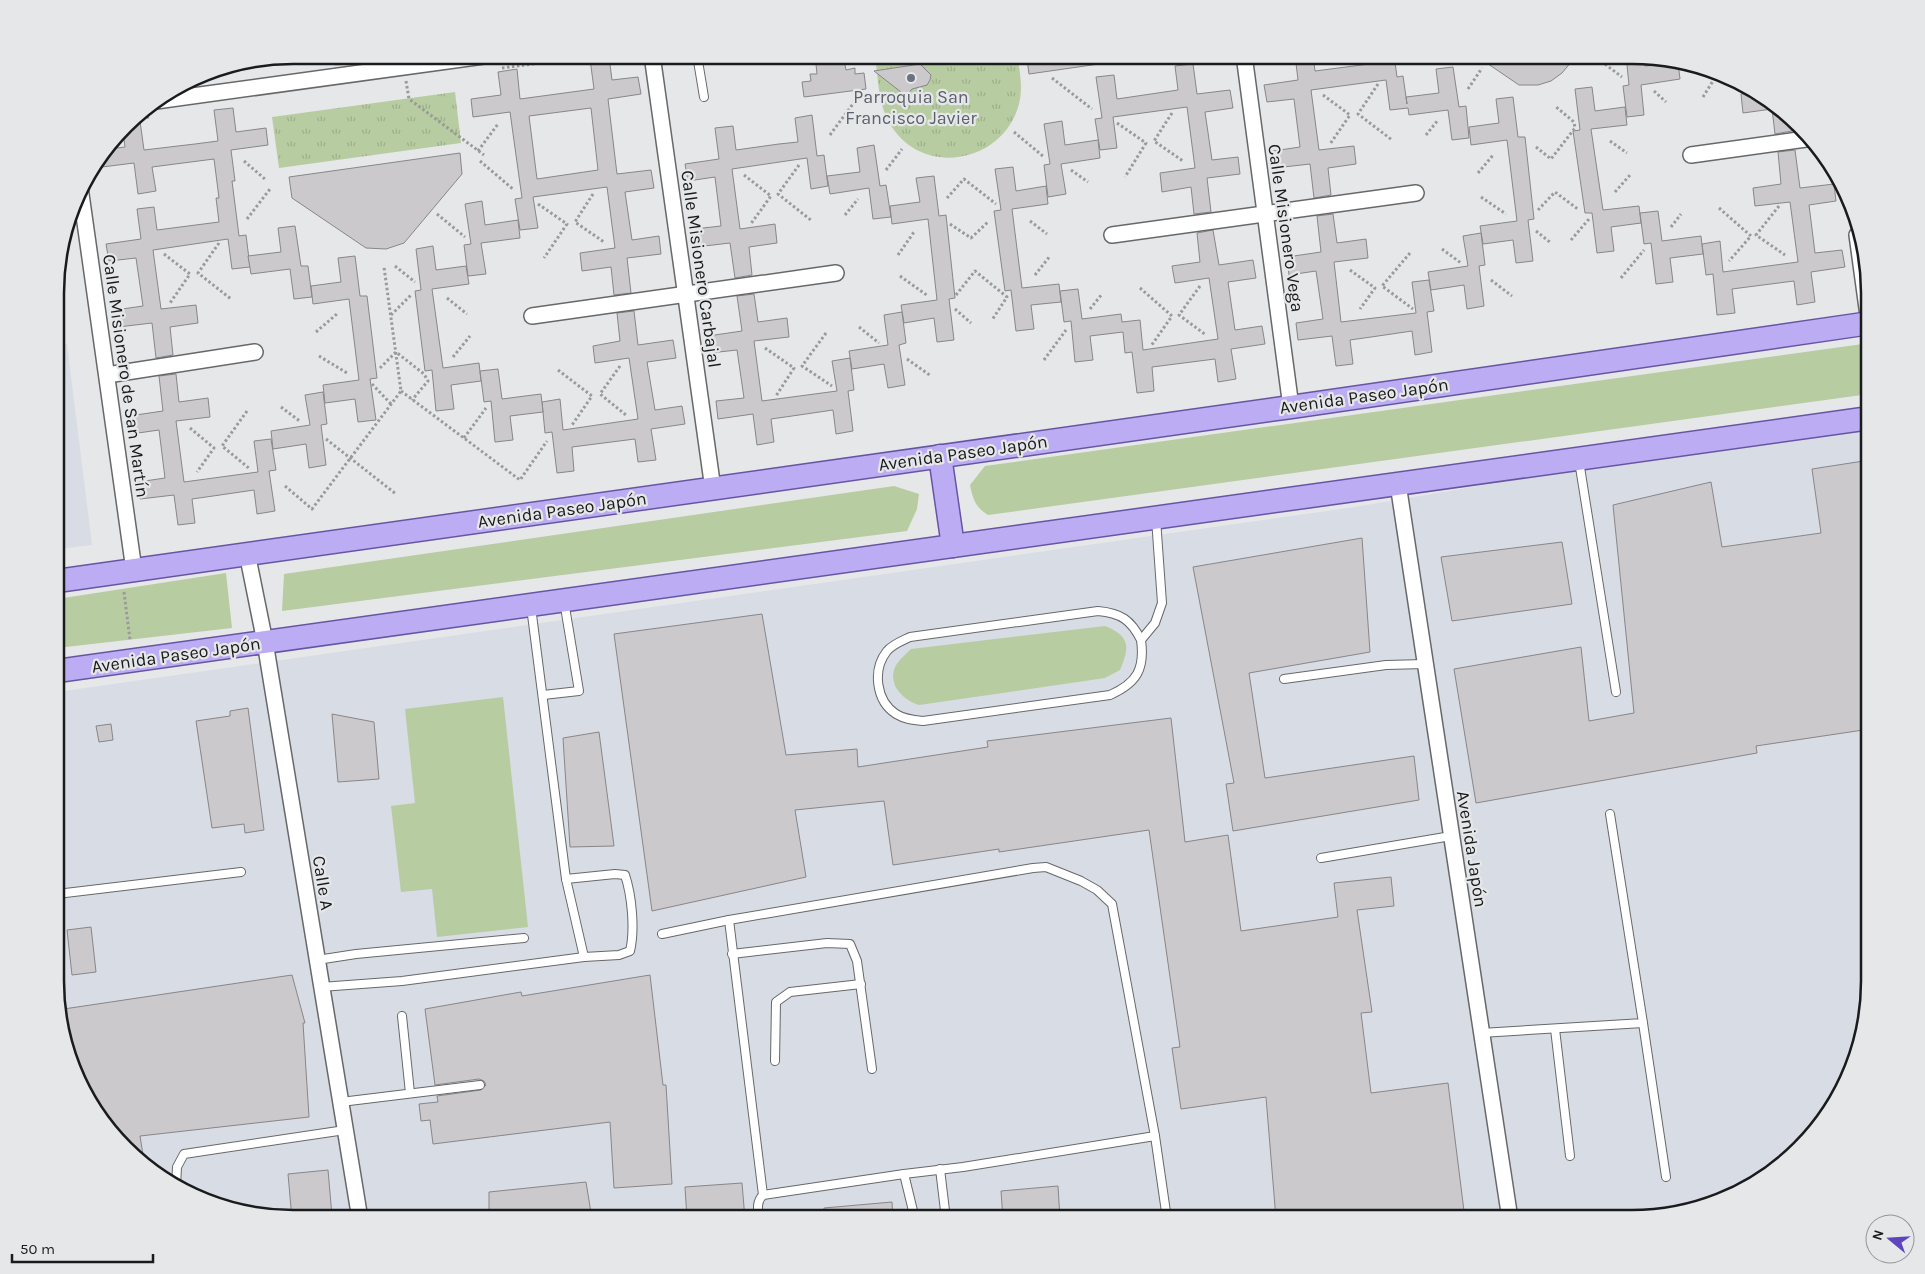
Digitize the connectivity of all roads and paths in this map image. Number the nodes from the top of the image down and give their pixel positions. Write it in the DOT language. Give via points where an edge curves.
graph roads {
  1 [pos="427,64"];
  2 [pos="653,64"];
  3 [pos="698,64"];
  4 [pos="1245,64"];
  5 [pos="1605,64"];
  6 [pos="1482,68"];
  7 [pos="1622,77"];
  8 [pos="1052,78"];
  9 [pos="1714,79"];
  10 [pos="406,81"];
  11 [pos="1378,84"];
  12 [pos="1468,89"];
  13 [pos="1654,91"];
  14 [pos="1323,95"];
  15 [pos="704,97"];
  16 [pos="1703,97"];
  17 [pos="169,100"];
  18 [pos="855,101"];
  19 [pos="1666,102"];
  20 [pos="1555,106"];
  21 [pos="1092,109"];
  22 [pos="1172,113"];
  23 [pos="1438,120"];
  24 [pos="1117,123"];
  25 [pos="498,124"];
  26 [pos="1014,132"];
  27 [pos="830,135"];
  28 [pos="1426,135"];
  29 [pos="1392,140"];
  30 [pos="1802,140"];
  31 [pos="1610,141"];
  32 [pos="1330,144"];
  33 [pos="1536,147"];
  34 [pos="902,149"];
  35 [pos="478,151"];
  36 [pos="1627,153"];
  37 [pos="1494,154"];
  38 [pos="484,155"];
  39 [pos="1691,156"];
  40 [pos="1044,157"];
  41 [pos="244,161"];
  42 [pos="480,161"];
  43 [pos="1183,161"];
  44 [pos="799,165"];
  45 [pos="886,170"];
  46 [pos="1072,170"];
  47 [pos="1478,173"];
  48 [pos="744,175"];
  49 [pos="1630,175"];
  50 [pos="1125,177"];
  51 [pos="266,180"];
  52 [pos="1088,182"];
  53 [pos="270,189"];
  54 [pos="514,190"];
  55 [pos="1615,192"];
  56 [pos="1416,193"];
  57 [pos="593,194"];
  58 [pos="1481,197"];
  59 [pos="947,198"];
  60 [pos="858,199"];
  61 [pos="82,202"];
  62 [pos="538,204"];
  63 [pos="996,204"];
  64 [pos="1779,206"];
  65 [pos="1719,208"];
  66 [pos="1538,210"];
  67 [pos="1580,210"];
  68 [pos="437,214"];
  69 [pos="1266,214"];
  70 [pos="1506,214"];
  71 [pos="1681,214"];
  72 [pos="845,215"];
  73 [pos="1589,219"];
  74 [pos="247,220"];
  75 [pos="812,221"];
  76 [pos="989,221"];
  77 [pos="1030,221"];
  78 [pos="750,224"];
  79 [pos="950,224"];
  80 [pos="1670,227"];
  81 [pos="1536,231"];
  82 [pos="914,232"];
  83 [pos="1047,234"];
  84 [pos="1112,235"];
  85 [pos="465,237"];
  86 [pos="1571,240"];
  87 [pos="604,242"];
  88 [pos="219,243"];
  89 [pos="1551,243"];
  90 [pos="1442,249"];
  91 [pos="1644,250"];
  92 [pos="164,254"];
  93 [pos="1410,254"];
  94 [pos="898,255"];
  95 [pos="1785,255"];
  96 [pos="1050,256"];
  97 [pos="544,258"];
  98 [pos="1730,260"];
  99 [pos="1461,264"];
  100 [pos="395,266"];
  101 [pos="384,267"];
  102 [pos="1350,270"];
  103 [pos="836,273"];
  104 [pos="1034,275"];
  105 [pos="900,276"];
  106 [pos="1621,278"];
  107 [pos="1491,280"];
  108 [pos="415,282"];
  109 [pos="1200,286"];
  110 [pos="1140,288"];
  111 [pos="1102,294"];
  112 [pos="411,295"];
  113 [pos="686,295"];
  114 [pos="928,296"];
  115 [pos="956,296"];
  116 [pos="1512,296"];
  117 [pos="447,298"];
  118 [pos="231,299"];
  119 [pos="170,303"];
  120 [pos="955,309"];
  121 [pos="1090,309"];
  122 [pos="1360,309"];
  123 [pos="1413,309"];
  124 [pos="338,313"];
  125 [pos="467,314"];
  126 [pos="391,315"];
  127 [pos="532,316"];
  128 [pos="992,320"];
  129 [pos="971,323"];
  130 [pos="1861,324"];
  131 [pos="859,327"];
  132 [pos="1066,330"];
  133 [pos="316,332"];
  134 [pos="826,333"];
  135 [pos="1206,335"];
  136 [pos="470,336"];
  137 [pos="879,343"];
  138 [pos="1151,346"];
  139 [pos="765,348"];
  140 [pos="255,352"];
  141 [pos="396,352"];
  142 [pos="319,356"];
  143 [pos="454,356"];
  144 [pos="907,359"];
  145 [pos="1044,360"];
  146 [pos="620,366"];
  147 [pos="380,368"];
  148 [pos="558,370"];
  149 [pos="347,372"];
  150 [pos="107,375"];
  151 [pos="931,376"];
  152 [pos="372,384"];
  153 [pos="832,386"];
  154 [pos="401,392"];
  155 [pos="776,396"];
  156 [pos="412,400"];
  157 [pos="392,404"];
  158 [pos="280,406"];
  159 [pos="1291,407"];
  160 [pos="486,408"];
  161 [pos="247,411"];
  162 [pos="626,415"];
  163 [pos="1861,419"];
  164 [pos="301,422"];
  165 [pos="572,425"];
  166 [pos="190,428"];
  167 [pos="464,438"];
  168 [pos="326,439"];
  169 [pos="547,440"];
  170 [pos="940,456"];
  171 [pos="351,458"];
  172 [pos="1579,459"];
  173 [pos="250,469"];
  174 [pos="197,472"];
  175 [pos="1398,484"];
  176 [pos="285,486"];
  177 [pos="713,488"];
  178 [pos="396,494"];
  179 [pos="1156,518"];
  180 [pos="953,546"];
  181 [pos="247,553"];
  182 [pos="128,571"];
  183 [pos="64,580"];
  184 [pos="564,600"];
  185 [pos="531,605"];
  186 [pos="1141,640"];
  187 [pos="265,642"];
  188 [pos="133,661"];
  189 [pos="1425,664"];
  190 [pos="64,670"];
  191 [pos="1284,679"];
  192 [pos="1616,692"];
  193 [pos="542,695"];
  194 [pos="1610,814"];
  195 [pos="1451,836"];
  196 [pos="1321,858"];
  197 [pos="241,872"];
  198 [pos="566,879"];
  199 [pos="64,893"];
  200 [pos="729,920"];
  201 [pos="662,934"];
  202 [pos="524,938"];
  203 [pos="732,954"];
  204 [pos="584,958"];
  205 [pos="317,960"];
  206 [pos="861,984"];
  207 [pos="322,987"];
  208 [pos="402,1016"];
  209 [pos="1643,1023"];
  210 [pos="1555,1029"];
  211 [pos="1481,1033"];
  212 [pos="775,1061"];
  213 [pos="872,1069"];
  214 [pos="480,1085"];
  215 [pos="410,1093"];
  216 [pos="340,1102"];
  217 [pos="345,1130"];
  218 [pos="1155,1136"];
  219 [pos="1570,1156"];
  220 [pos="940,1169"];
  221 [pos="904,1174"];
  222 [pos="1666,1177"];
  223 [pos="176,1179"];
  224 [pos="763,1195"];
  225 [pos="358,1210"];
  226 [pos="758,1210"];
  227 [pos="913,1210"];
  228 [pos="945,1210"];
  229 [pos="1166,1210"];
  230 [pos="1509,1210"];
  1 -- 17 [label="street"];
  2 -- 113 [label="street, Calle Misionero Carbajal"];
  3 -- 15 [label="lane"];
  4 -- 69 [label="street, Calle Misionero Vega"];
  5 -- 7 [label="path"];
  6 -- 12 [label="path"];
  8 -- 21 [label="path"];
  9 -- 16 [label="path"];
  10 -- 35 [label="path" via="409,99"];
  11 -- 29 [label="path" via="1358,114"];
  13 -- 19 [label="path"];
  14 -- 32 [label="path" via="1350,115"];
  18 -- 27 [label="path"];
  20 -- 33 [label="path" via="1574,122 1575,128 1551,159"];
  22 -- 43 [label="path" via="1154,142"];
  23 -- 28 [label="path"];
  24 -- 50 [label="path" via="1146,143"];
  25 -- 35 [label="path"];
  26 -- 40 [label="path"];
  30 -- 39 [label="street"];
  31 -- 36 [label="path"];
  34 -- 45 [label="path"];
  35 -- 38 [label="path"];
  37 -- 47 [label="path"];
  41 -- 51 [label="path"];
  42 -- 54 [label="path"];
  44 -- 75 [label="path" via="778,194"];
  46 -- 52 [label="path"];
  48 -- 78 [label="path" via="771,196"];
  49 -- 55 [label="path"];
  53 -- 74 [label="path"];
  56 -- 69 [label="street"];
  57 -- 87 [label="path" via="575,222"];
  58 -- 70 [label="path"];
  59 -- 63 [label="path" via="964,179"];
  60 -- 72 [label="path"];
  61 -- 150 [label="street, Calle Misionero de San Martín"];
  62 -- 97 [label="path" via="568,224"];
  64 -- 95 [label="path" via="1756,235"];
  65 -- 98 [label="path" via="1751,236"];
  66 -- 67 [label="path" via="1555,192"];
  68 -- 85 [label="path"];
  69 -- 84 [label="street"];
  69 -- 159 [label="street, Calle Misionero Vega"];
  71 -- 80 [label="path"];
  73 -- 86 [label="path"];
  76 -- 79 [label="path" via="971,238"];
  77 -- 83 [label="path"];
  81 -- 89 [label="path"];
  82 -- 94 [label="path"];
  88 -- 118 [label="path" via="198,272"];
  90 -- 99 [label="path"];
  91 -- 106 [label="path"];
  92 -- 119 [label="path" via="190,274"];
  93 -- 123 [label="path" via="1382,286"];
  96 -- 104 [label="path"];
  100 -- 108 [label="path"];
  101 -- 126 [label="path"];
  102 -- 122 [label="path" via="1375,288"];
  103 -- 113 [label="street"];
  105 -- 114 [label="path"];
  107 -- 116 [label="path"];
  109 -- 135 [label="path" via="1179,315"];
  110 -- 138 [label="path" via="1172,316"];
  111 -- 121 [label="path"];
  112 -- 126 [label="path"];
  113 -- 127 [label="street"];
  113 -- 177 [label="street, Calle Misionero Carbajal"];
  115 -- 128 [label="path" via="975,271 1007,297"];
  117 -- 125 [label="path"];
  120 -- 129 [label="path"];
  124 -- 133 [label="path"];
  126 -- 141 [label="path"];
  130 -- 159 [label="main road, Avenida Paseo Japón"];
  131 -- 137 [label="path"];
  132 -- 145 [label="path"];
  134 -- 153 [label="path" via="802,366"];
  136 -- 143 [label="path"];
  139 -- 155 [label="path" via="794,368"];
  140 -- 150 [label="street"];
  141 -- 147 [label="path"];
  141 -- 154 [label="path"];
  141 -- 156 [label="path" via="424,374 428,381"];
  142 -- 149 [label="path"];
  144 -- 151 [label="path"];
  146 -- 162 [label="path" via="600,394"];
  148 -- 165 [label="path" via="592,396"];
  150 -- 182 [label="street, Calle Misionero de San Martín"];
  152 -- 157 [label="path"];
  154 -- 156 [label="path"];
  154 -- 157 [label="path"];
  156 -- 167 [label="path"];
  157 -- 171 [label="path"];
  158 -- 164 [label="path"];
  159 -- 170 [label="main road, Avenida Paseo Japón"];
  160 -- 167 [label="path"];
  161 -- 173 [label="path" via="222,446"];
  163 -- 172 [label="main road, Avenida Paseo Japón"];
  166 -- 174 [label="path" via="214,448"];
  167 -- 169 [label="path" via="520,480"];
  168 -- 171 [label="path"];
  170 -- 177 [label="main road, Avenida Paseo Japón"];
  170 -- 180 [label="main road"];
  171 -- 176 [label="path" via="312,509"];
  171 -- 178 [label="path"];
  172 -- 175 [label="main road, Avenida Paseo Japón"];
  172 -- 192 [label="lane"];
  175 -- 179 [label="main road, Avenida Paseo Japón"];
  175 -- 189 [label="street, Avenida Japón"];
  177 -- 181 [label="main road, Avenida Paseo Japón"];
  179 -- 180 [label="main road, Avenida Paseo Japón"];
  179 -- 186 [label="lane" via="1162,603 1154,623"];
  180 -- 184 [label="main road, Avenida Paseo Japón"];
  181 -- 182 [label="main road, Avenida Paseo Japón"];
  181 -- 187 [label="street, Calle A"];
  182 -- 183 [label="main road, Avenida Paseo Japón"];
  182 -- 188 [label="path"];
  184 -- 185 [label="main road, Avenida Paseo Japón"];
  184 -- 193 [label="lane" via="580,691"];
  185 -- 187 [label="main road, Avenida Paseo Japón"];
  185 -- 193 [label="lane"];
  186 -- 186 [label="lane" via="1135,628 1124,618 1112,612 1098,611 910,637 897,643 880,664 880,692 886,705 896,714 909,720 923,721 1110,695 1134,680 1143,654"];
  187 -- 188 [label="main road, Avenida Paseo Japón"];
  187 -- 205 [label="street, Calle A"];
  188 -- 190 [label="main road, Avenida Paseo Japón"];
  189 -- 191 [label="lane" via="1386,665"];
  189 -- 195 [label="street, Avenida Japón"];
  193 -- 198 [label="lane"];
  194 -- 209 [label="lane"];
  195 -- 196 [label="lane"];
  195 -- 211 [label="street, Avenida Japón"];
  197 -- 199 [label="lane"];
  198 -- 204 [label="lane"];
  198 -- 204 [label="lane" via="615,874 625,875 628,885 633,938 630,951"];
  200 -- 201 [label="lane"];
  200 -- 203 [label="lane"];
  200 -- 218 [label="lane" via="1046,867 1081,881 1112,904"];
  202 -- 205 [label="lane"];
  203 -- 206 [label="lane" via="827,943 850,944 858,961"];
  203 -- 224 [label="lane"];
  204 -- 207 [label="lane" via="402,981"];
  205 -- 207 [label="street, Calle A"];
  206 -- 212 [label="lane" via="790,992 776,1002"];
  206 -- 213 [label="lane"];
  207 -- 216 [label="street, Calle A"];
  208 -- 215 [label="lane"];
  209 -- 210 [label="lane"];
  209 -- 222 [label="lane"];
  210 -- 211 [label="lane"];
  210 -- 219 [label="lane"];
  211 -- 230 [label="street, Avenida Japón"];
  214 -- 215 [label="lane"];
  215 -- 216 [label="lane"];
  216 -- 217 [label="street, Calle A"];
  217 -- 223 [label="lane" via="184,1154 177,1166"];
  217 -- 225 [label="street, Calle A"];
  218 -- 220 [label="lane"];
  218 -- 229 [label="lane"];
  220 -- 221 [label="lane"];
  220 -- 228 [label="lane"];
  221 -- 224 [label="lane"];
  221 -- 227 [label="lane"];
  224 -- 226 [label="lane" via="759,1198"];
}
